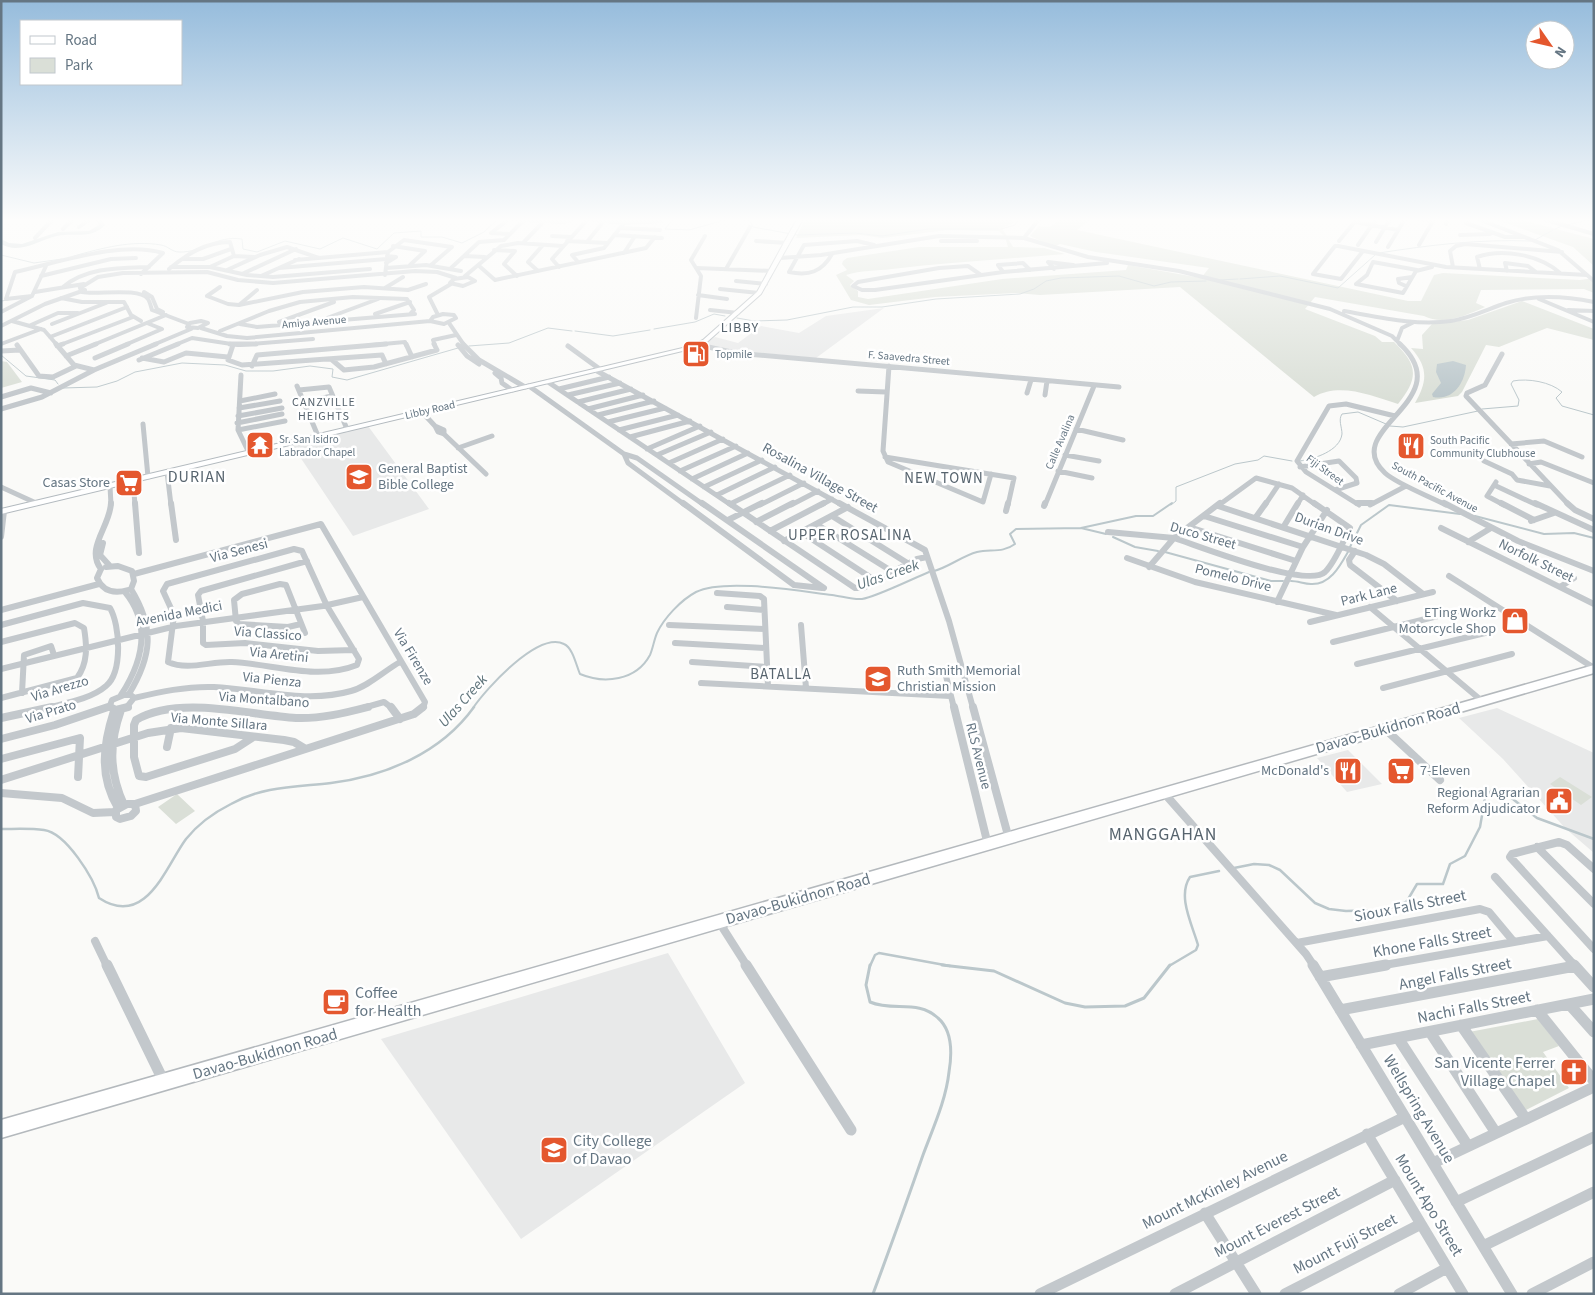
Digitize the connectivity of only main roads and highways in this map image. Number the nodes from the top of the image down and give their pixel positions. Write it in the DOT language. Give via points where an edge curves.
graph roads {
  1 [pos="768,279"];
  2 [pos="3,511"];
  3 [pos="1594,668"];
  4 [pos="1,1129"];
  1 -- 2 [label="main road, Libby Road" via="738,313 699,345 133,480 113,488"];
  3 -- 4 [label="highway, Davao-Bukidnon Road"];
}
